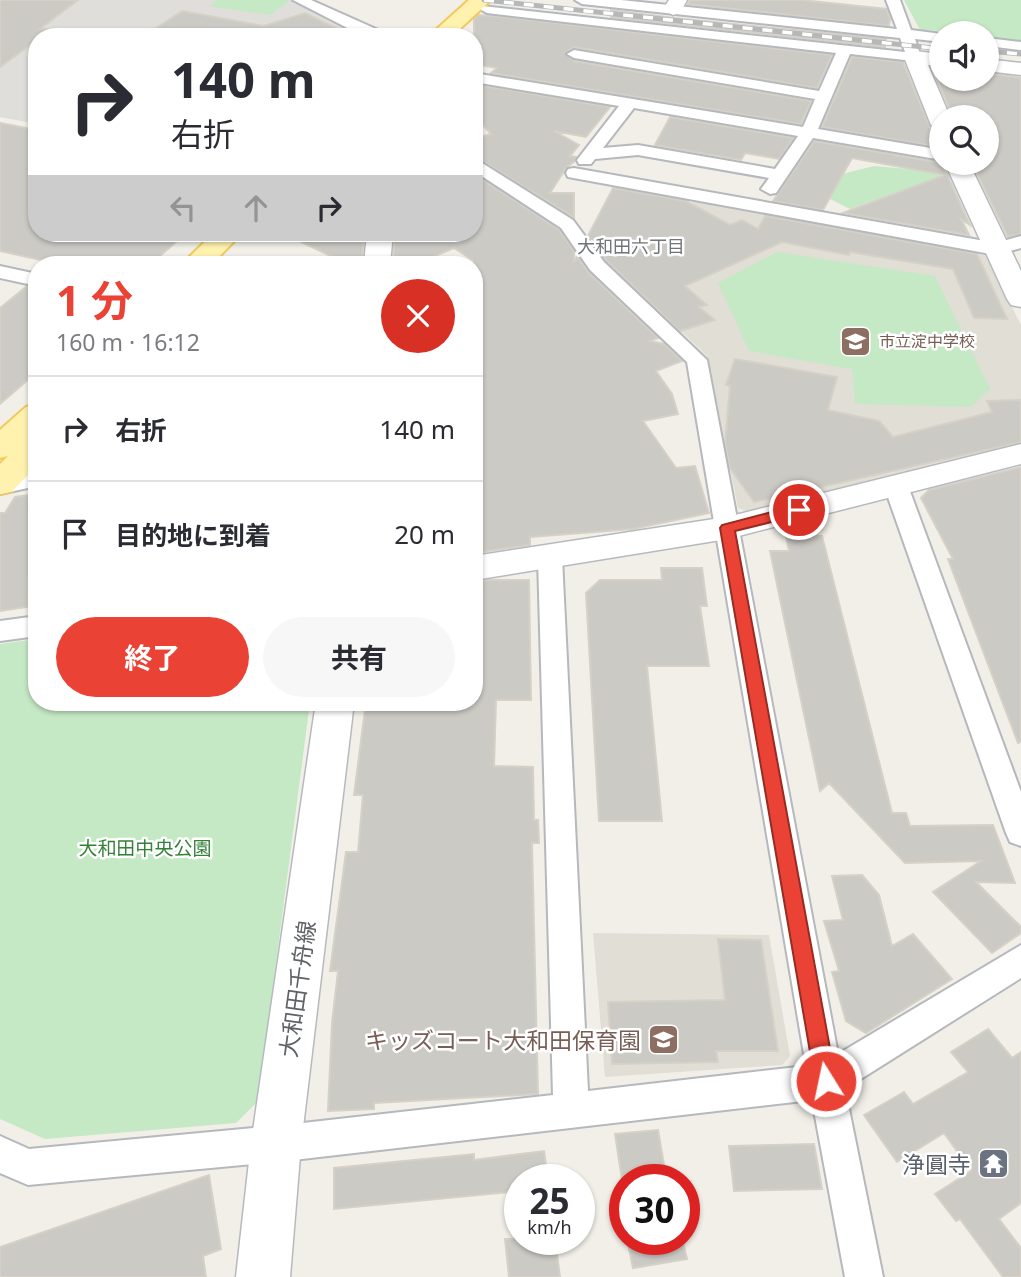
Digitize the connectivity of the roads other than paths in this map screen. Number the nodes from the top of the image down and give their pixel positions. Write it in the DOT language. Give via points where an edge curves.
graph roads {
  1 [pos="300,0"];
  2 [pos="582,0"];
  3 [pos="893,0"];
  4 [pos="488,3"];
  5 [pos="675,5"];
  6 [pos="603,22"];
  7 [pos="358,28"];
  8 [pos="451,28"];
  9 [pos="467,28"];
  10 [pos="907,34"];
  11 [pos="929,37"];
  12 [pos="999,43"];
  13 [pos="1021,46"];
  14 [pos="845,49"];
  15 [pos="914,57"];
  16 [pos="929,59"];
  17 [pos="565,63"];
  18 [pos="999,66"];
  19 [pos="1021,69"];
  20 [pos="483,78"];
  21 [pos="540,88"];
  22 [pos="824,96"];
  23 [pos="629,104"];
  24 [pos="934,105"];
  25 [pos="807,134"];
  26 [pos="929,153"];
  27 [pos="589,154"];
  28 [pos="483,169"];
  29 [pos="780,175"];
  30 [pos="965,175"];
  31 [pos="758,206"];
  32 [pos="219,242"];
  33 [pos="249,242"];
  34 [pos="1009,245"];
  35 [pos="205,256"];
  36 [pos="234,256"];
  37 [pos="0,272"];
  38 [pos="28,278"];
  39 [pos="1021,299"];
  40 [pos="28,422"];
  41 [pos="0,448"];
  42 [pos="1021,454"];
  43 [pos="28,456"];
  44 [pos="28,479"];
  45 [pos="0,484"];
  46 [pos="896,486"];
  47 [pos="727,528"];
  48 [pos="551,558"];
  49 [pos="483,567"];
  50 [pos="28,627"];
  51 [pos="0,631"];
  52 [pos="334,711"];
  53 [pos="1021,833"];
  54 [pos="1021,960"];
  55 [pos="826,1081"];
  56 [pos="570,1110"];
  57 [pos="276,1144"];
  58 [pos="0,1154"];
  59 [pos="262,1277"];
  60 [pos="864,1277"];
  1 -- 7 [label="street"];
  2 -- 5 [label="street"];
  3 -- 10 [label="street"];
  4 -- 6 [label="street"];
  4 -- 8 [label="main road"];
  4 -- 9 [label="main road"];
  5 -- 10 [label="street"];
  6 -- 14 [label="street"];
  6 -- 17 [label="street"];
  10 -- 11 [label="street"];
  10 -- 15 [label="street"];
  12 -- 13 [label="street"];
  14 -- 15 [label="street"];
  14 -- 22 [label="street"];
  15 -- 16 [label="street"];
  15 -- 24 [label="street"];
  17 -- 21 [label="street"];
  17 -- 22 [label="street"];
  18 -- 19 [label="street"];
  20 -- 21 [label="street"];
  21 -- 23 [label="street"];
  22 -- 25 [label="street"];
  23 -- 25 [label="street"];
  23 -- 27 [label="street"];
  25 -- 26 [label="street"];
  25 -- 29 [label="street"];
  27 -- 29 [label="street" via="638,149"];
  27 -- 31 [label="street" via="575,181"];
  28 -- 47 [label="street" via="567,224 597,266 697,360"];
  29 -- 31 [label="street"];
  30 -- 34 [label="street"];
  31 -- 34 [label="street"];
  32 -- 35 [label="main road"];
  33 -- 36 [label="main road"];
  34 -- 39 [label="street"];
  37 -- 38 [label="street"];
  40 -- 41 [label="main road"];
  42 -- 46 [label="street"];
  43 -- 45 [label="main road"];
  44 -- 45 [label="street"];
  46 -- 47 [label="street"];
  46 -- 53 [label="street"];
  47 -- 48 [label="street"];
  47 -- 55 [label="street"];
  48 -- 49 [label="street"];
  48 -- 56 [label="street"];
  50 -- 51 [label="street"];
  52 -- 57 [label="street, 大和田千舟線"];
  54 -- 55 [label="street"];
  55 -- 56 [label="street"];
  55 -- 60 [label="street"];
  56 -- 57 [label="street"];
  57 -- 58 [label="street" via="29,1167"];
  57 -- 59 [label="street, 大和田千舟線"];
}
